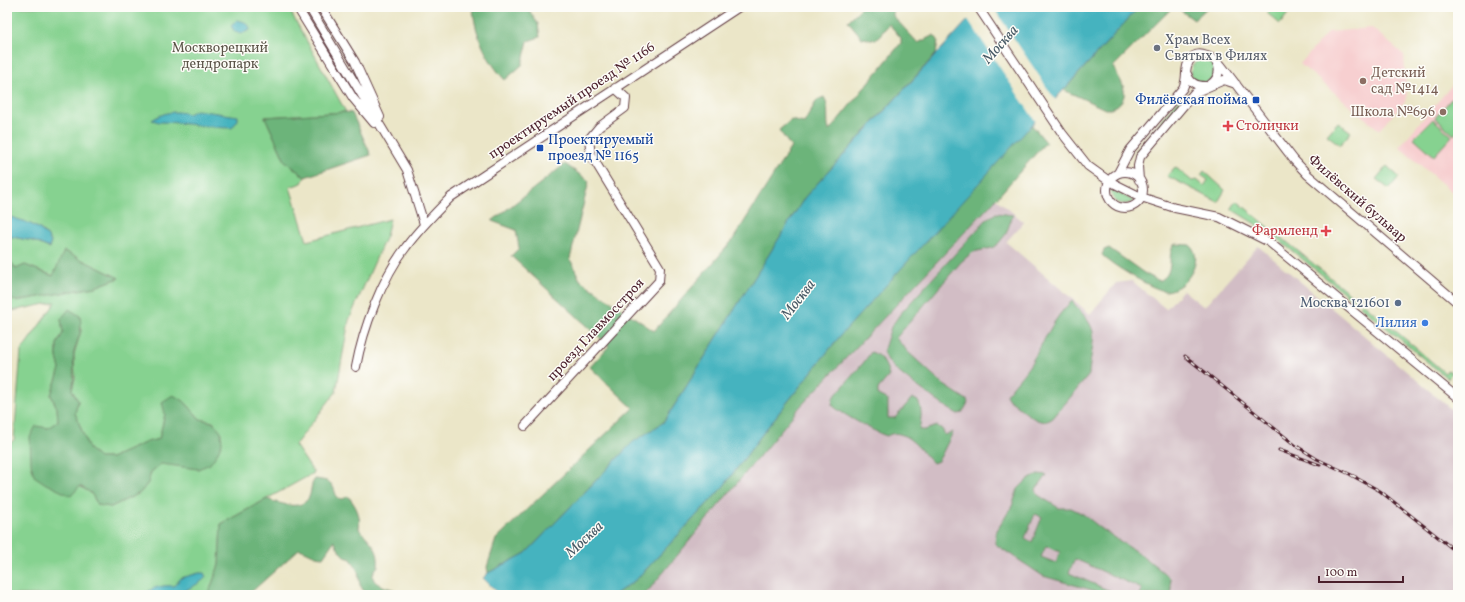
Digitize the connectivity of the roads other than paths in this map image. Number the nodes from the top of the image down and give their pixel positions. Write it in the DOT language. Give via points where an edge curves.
graph roads {
  1 [pos="297,7"];
  2 [pos="309,7"];
  3 [pos="322,7"];
  4 [pos="739,7"];
  5 [pos="978,7"];
  6 [pos="1215,60"];
  7 [pos="1187,74"];
  8 [pos="1236,84"];
  9 [pos="1208,86"];
  10 [pos="615,88"];
  11 [pos="391,144"];
  12 [pos="1118,173"];
  13 [pos="1139,180"];
  14 [pos="1109,181"];
  15 [pos="1141,197"];
  16 [pos="424,224"];
  17 [pos="1458,303"];
  18 [pos="356,367"];
  19 [pos="1458,398"];
  20 [pos="525,426"];
  1 -- 11 [label="street" via="353,98"];
  2 -- 11 [label="street"];
  3 -- 11 [label="street" via="355,62"];
  4 -- 10 [label="street, проектируемый проезд № 1166"];
  5 -- 14 [label="street" via="1080,158"];
  6 -- 7 [label="street" via="1208,55 1197,55 1189,62"];
  6 -- 8 [label="street, Филёвский бульвар"];
  6 -- 9 [label="street" via="1219,71 1217,79"];
  7 -- 9 [label="street" via="1192,82"];
  7 -- 12 [label="street" via="1183,88 1130,150"];
  8 -- 9 [label="street" via="1224,80"];
  8 -- 17 [label="street, Филёвский бульвар" via="1308,175"];
  9 -- 13 [label="street" via="1194,93 1140,157"];
  10 -- 16 [label="street, проектируемый проезд № 1166" via="451,197"];
  10 -- 20 [label="street, проезд Главмосстроя" via="626,98 625,108 599,127 589,139 591,155 660,268 659,281"];
  11 -- 16 [label="street" via="407,170"];
  12 -- 13 [label="street" via="1130,173"];
  12 -- 14 [label="street"];
  13 -- 15 [label="street" via="1142,186"];
  14 -- 15 [label="street"];
  14 -- 15 [label="street" via="1107,194 1117,206 1133,206"];
  15 -- 19 [label="street" via="1167,206 1219,217 1269,242"];
  16 -- 18 [label="street" via="391,270 361,339"];
}
